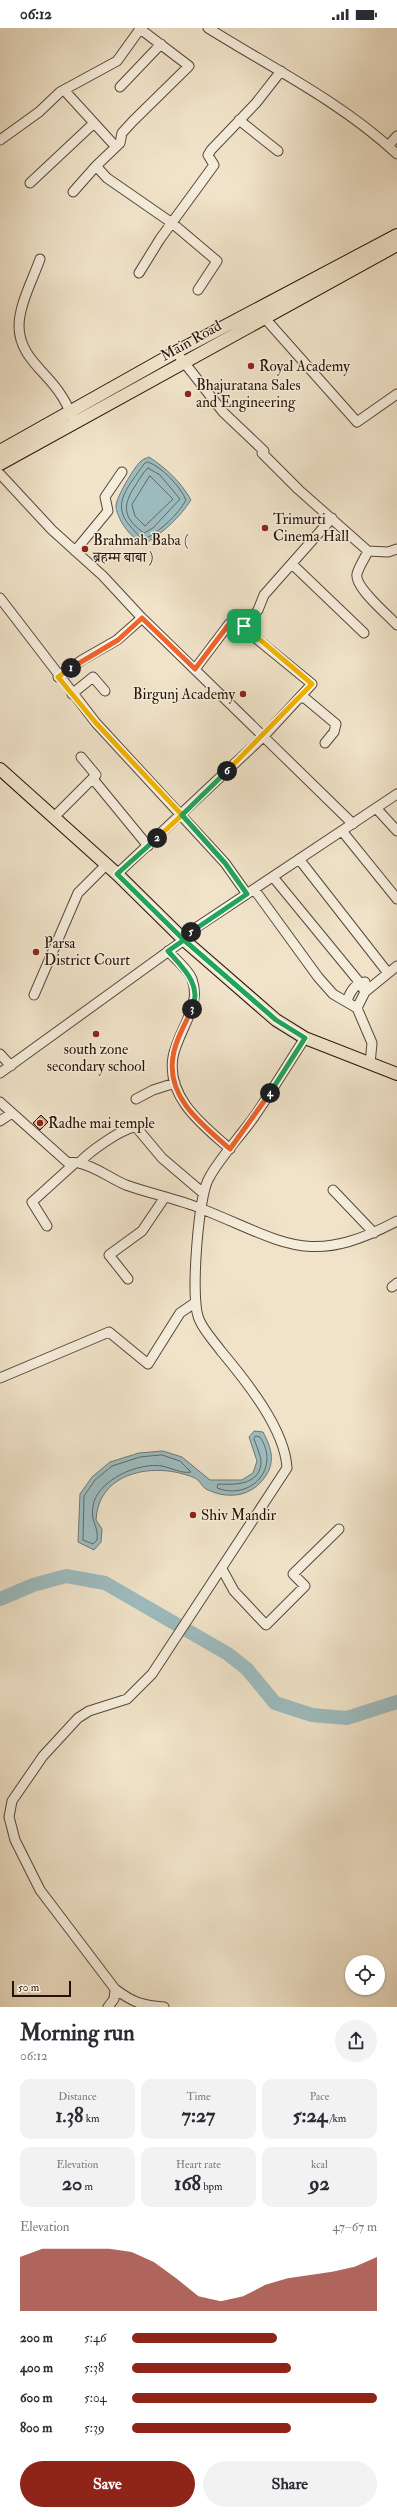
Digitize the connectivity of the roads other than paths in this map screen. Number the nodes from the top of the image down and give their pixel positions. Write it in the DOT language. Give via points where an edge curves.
graph roads {
  1 [pos="208,28"];
  2 [pos="140,29"];
  3 [pos="162,44"];
  4 [pos="281,71"];
  5 [pos="120,87"];
  6 [pos="64,90"];
  7 [pos="239,120"];
  8 [pos="94,123"];
  9 [pos="397,136"];
  10 [pos="0,140"];
  11 [pos="388,146"];
  12 [pos="116,147"];
  13 [pos="278,151"];
  14 [pos="397,154"];
  15 [pos="96,166"];
  16 [pos="30,183"];
  17 [pos="74,192"];
  18 [pos="172,223"];
  19 [pos="397,235"];
  20 [pos="397,245"];
  21 [pos="40,259"];
  22 [pos="139,273"];
  23 [pos="198,290"];
  24 [pos="261,314"];
  25 [pos="176,352"];
  26 [pos="184,363"];
  27 [pos="397,394"];
  28 [pos="72,416"];
  29 [pos="0,451"];
  30 [pos="0,464"];
  31 [pos="122,472"];
  32 [pos="0,474"];
  33 [pos="332,518"];
  34 [pos="397,549"];
  35 [pos="75,551"];
  36 [pos="368,551"];
  37 [pos="292,564"];
  38 [pos="0,598"];
  39 [pos="142,618"];
  40 [pos="397,625"];
  41 [pos="244,626"];
  42 [pos="364,633"];
  43 [pos="195,669"];
  44 [pos="58,677"];
  45 [pos="105,691"];
  46 [pos="72,694"];
  47 [pos="300,697"];
  48 [pos="264,736"];
  49 [pos="325,743"];
  50 [pos="81,757"];
  51 [pos="0,769"];
  52 [pos="93,779"];
  53 [pos="397,794"];
  54 [pos="376,808"];
  55 [pos="182,815"];
  56 [pos="54,817"];
  57 [pos="353,824"];
  58 [pos="397,831"];
  59 [pos="342,832"];
  60 [pos="148,846"];
  61 [pos="299,859"];
  62 [pos="106,865"];
  63 [pos="117,874"];
  64 [pos="273,877"];
  65 [pos="251,892"];
  66 [pos="397,899"];
  67 [pos="183,938"];
  68 [pos="168,951"];
  69 [pos="397,966"];
  70 [pos="388,973"];
  71 [pos="378,981"];
  72 [pos="360,983"];
  73 [pos="365,992"];
  74 [pos="34,995"];
  75 [pos="347,1001"];
  76 [pos="357,1008"];
  77 [pos="305,1038"];
  78 [pos="0,1054"];
  79 [pos="370,1064"];
  80 [pos="11,1066"];
  81 [pos="395,1070"];
  82 [pos="0,1073"];
  83 [pos="175,1083"];
  84 [pos="136,1099"];
  85 [pos="0,1102"];
  86 [pos="12,1113"];
  87 [pos="0,1121"];
  88 [pos="230,1149"];
  89 [pos="77,1163"];
  90 [pos="333,1190"];
  91 [pos="203,1193"];
  92 [pos="165,1197"];
  93 [pos="201,1209"];
  94 [pos="397,1221"];
  95 [pos="47,1226"];
  96 [pos="374,1233"];
  97 [pos="128,1279"];
  98 [pos="196,1302"];
  99 [pos="0,1378"];
  100 [pos="339,1529"];
  101 [pos="222,1569"];
  102 [pos="115,1989"];
  103 [pos="108,2007"];
  104 [pos="164,2007"];
  1 -- 4 [label="street"];
  2 -- 3 [label="street"];
  2 -- 6 [label="street" via="117,61"];
  3 -- 5 [label="street"];
  3 -- 12 [label="street" via="189,66 122,133 120,143"];
  4 -- 7 [label="street"];
  4 -- 11 [label="street"];
  6 -- 8 [label="street"];
  6 -- 10 [label="street"];
  7 -- 13 [label="street"];
  7 -- 18 [label="street" via="211,150 208,155 214,165"];
  8 -- 12 [label="street"];
  8 -- 16 [label="street"];
  9 -- 11 [label="street"];
  11 -- 14 [label="street"];
  12 -- 15 [label="street"];
  15 -- 17 [label="street"];
  15 -- 18 [label="street" via="131,197"];
  18 -- 22 [label="street"];
  18 -- 23 [label="street" via="217,261"];
  19 -- 24 [label="main road, Main Road"];
  20 -- 24 [label="main road, Main Road"];
  21 -- 28 [label="street" via="23,307 19,326 21,343 25,352 61,395"];
  24 -- 25 [label="main road, Main Road"];
  24 -- 26 [label="main road, Main Road"];
  24 -- 27 [label="street" via="357,422"];
  25 -- 26 [label="street"];
  25 -- 28 [label="main road, Main Road"];
  26 -- 28 [label="main road, Main Road"];
  26 -- 33 [label="street" via="223,412 264,451 262,453"];
  28 -- 29 [label="main road, Main Road"];
  28 -- 30 [label="main road, Main Road"];
  31 -- 35 [label="street" via="105,497 108,511"];
  32 -- 35 [label="street"];
  33 -- 36 [label="street"];
  33 -- 37 [label="street"];
  34 -- 36 [label="street" via="388,552"];
  35 -- 39 [label="street" via="103,576"];
  36 -- 40 [label="street" via="357,574 358,582"];
  37 -- 41 [label="street" via="264,595 258,610"];
  37 -- 42 [label="street"];
  38 -- 44 [label="street"];
  39 -- 43 [label="street"];
  39 -- 44 [label="street" via="118,640"];
  41 -- 43 [label="street" via="236,622 229,624"];
  41 -- 47 [label="street" via="312,684"];
  43 -- 48 [label="street"];
  44 -- 46 [label="street"];
  45 -- 46 [label="street" via="93,677"];
  46 -- 55 [label="street"];
  47 -- 48 [label="street"];
  47 -- 49 [label="street" via="336,724 334,732"];
  48 -- 55 [label="street"];
  48 -- 57 [label="street"];
  50 -- 52 [label="street" via="96,775"];
  51 -- 56 [label="main road"];
  52 -- 56 [label="street"];
  52 -- 60 [label="street"];
  53 -- 54 [label="street"];
  54 -- 57 [label="street"];
  54 -- 58 [label="street"];
  55 -- 60 [label="street"];
  55 -- 65 [label="street"];
  56 -- 62 [label="main road"];
  57 -- 59 [label="street"];
  59 -- 61 [label="street"];
  59 -- 66 [label="street"];
  60 -- 63 [label="street"];
  61 -- 64 [label="street"];
  61 -- 70 [label="street"];
  62 -- 63 [label="main road"];
  62 -- 74 [label="street" via="78,893"];
  63 -- 67 [label="main road"];
  64 -- 65 [label="street"];
  64 -- 72 [label="street"];
  65 -- 67 [label="street"];
  65 -- 75 [label="street" via="318,977 333,994"];
  67 -- 68 [label="street"];
  67 -- 77 [label="main road" via="276,1020"];
  68 -- 80 [label="street"];
  68 -- 83 [label="street" via="191,978 194,990 194,1005 173,1058"];
  69 -- 70 [label="street"];
  70 -- 71 [label="street"];
  71 -- 72 [label="street"];
  71 -- 73 [label="street"];
  72 -- 73 [label="street"];
  72 -- 75 [label="street" via="350,992"];
  73 -- 76 [label="street"];
  75 -- 76 [label="street"];
  76 -- 79 [label="street" via="372,1043"];
  77 -- 79 [label="main road"];
  77 -- 88 [label="street"];
  78 -- 80 [label="street"];
  79 -- 81 [label="main road"];
  80 -- 82 [label="street"];
  83 -- 84 [label="street"];
  83 -- 88 [label="street" via="185,1104 197,1120"];
  85 -- 86 [label="street"];
  86 -- 87 [label="street"];
  86 -- 89 [label="street" via="68,1162"];
  88 -- 91 [label="street" via="209,1178"];
  89 -- 91 [label="street" via="101,1144 136,1127 162,1158"];
  89 -- 92 [label="street" via="126,1185"];
  89 -- 95 [label="street" via="32,1202"];
  90 -- 96 [label="street"];
  91 -- 93 [label="street"];
  92 -- 93 [label="street"];
  92 -- 97 [label="street" via="142,1231 109,1256"];
  93 -- 96 [label="street" via="251,1231 310,1248 338,1246"];
  93 -- 98 [label="street"];
  94 -- 96 [label="street"];
  98 -- 99 [label="street" via="180,1313 148,1364 109,1332"];
  98 -- 101 [label="street" via="198,1316 211,1338 245,1380 286,1454 287,1468 281,1480"];
  100 -- 101 [label="street" via="293,1574 305,1586 266,1625 234,1591"];
  101 -- 102 [label="street" via="152,1674 127,1700 78,1718 43,1756 12,1801 9,1817 14,1840 40,1890"];
  102 -- 103 [label="street" via="114,2000"];
  102 -- 104 [label="street" via="138,2004"];
}
